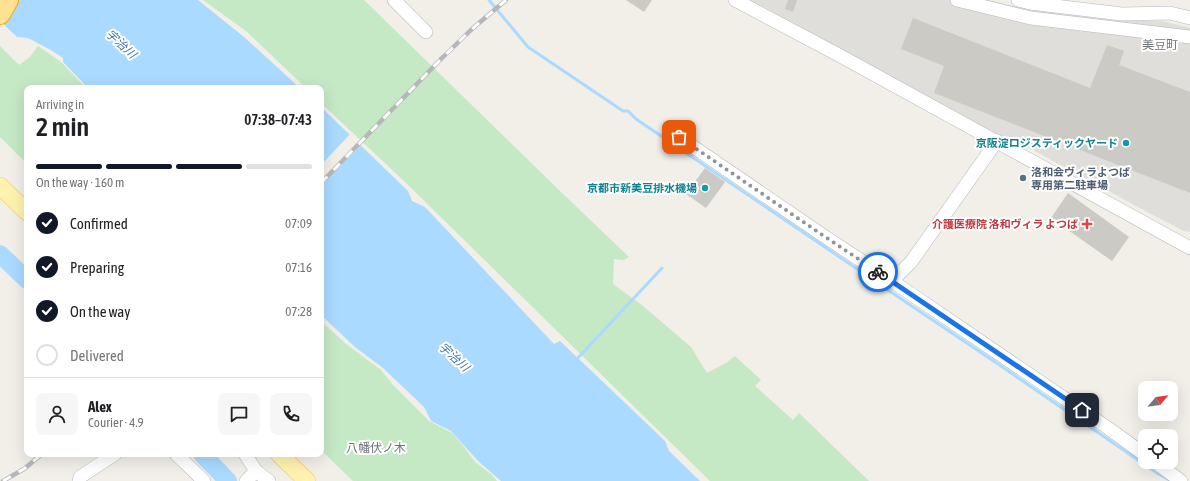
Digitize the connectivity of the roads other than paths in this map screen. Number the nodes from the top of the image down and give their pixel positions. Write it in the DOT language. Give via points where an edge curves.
graph roads {
  1 [pos="8,0"];
  2 [pos="394,0"];
  3 [pos="957,0"];
  4 [pos="1018,0"];
  5 [pos="743,2"];
  6 [pos="0,14"];
  7 [pos="1190,18"];
  8 [pos="426,32"];
  9 [pos="1190,38"];
  10 [pos="679,137"];
  11 [pos="997,141"];
  12 [pos="0,186"];
  13 [pos="24,209"];
  14 [pos="1168,235"];
  15 [pos="1190,240"];
  16 [pos="1190,248"];
  17 [pos="892,281"];
  18 [pos="1138,450"];
  19 [pos="110,457"];
  20 [pos="179,457"];
  21 [pos="246,457"];
  22 [pos="282,457"];
  23 [pos="1165,469"];
  24 [pos="250,477"];
  25 [pos="78,481"];
  26 [pos="204,481"];
  27 [pos="269,481"];
  28 [pos="307,481"];
  29 [pos="1181,481"];
  1 -- 6 [label="highway"];
  2 -- 8 [label="street"];
  3 -- 9 [label="street" via="1031,18"];
  4 -- 7 [label="street" via="1122,14 1170,13"];
  5 -- 11 [label="street"];
  10 -- 17 [label="street"];
  11 -- 14 [label="street"];
  11 -- 17 [label="street" via="911,262"];
  12 -- 13 [label="main road"];
  14 -- 15 [label="street"];
  14 -- 16 [label="street"];
  17 -- 18 [label="street"];
  19 -- 25 [label="street" via="80,477"];
  20 -- 26 [label="street"];
  21 -- 24 [label="street"];
  22 -- 28 [label="main road"];
  23 -- 29 [label="street"];
  24 -- 27 [label="street"];
}
